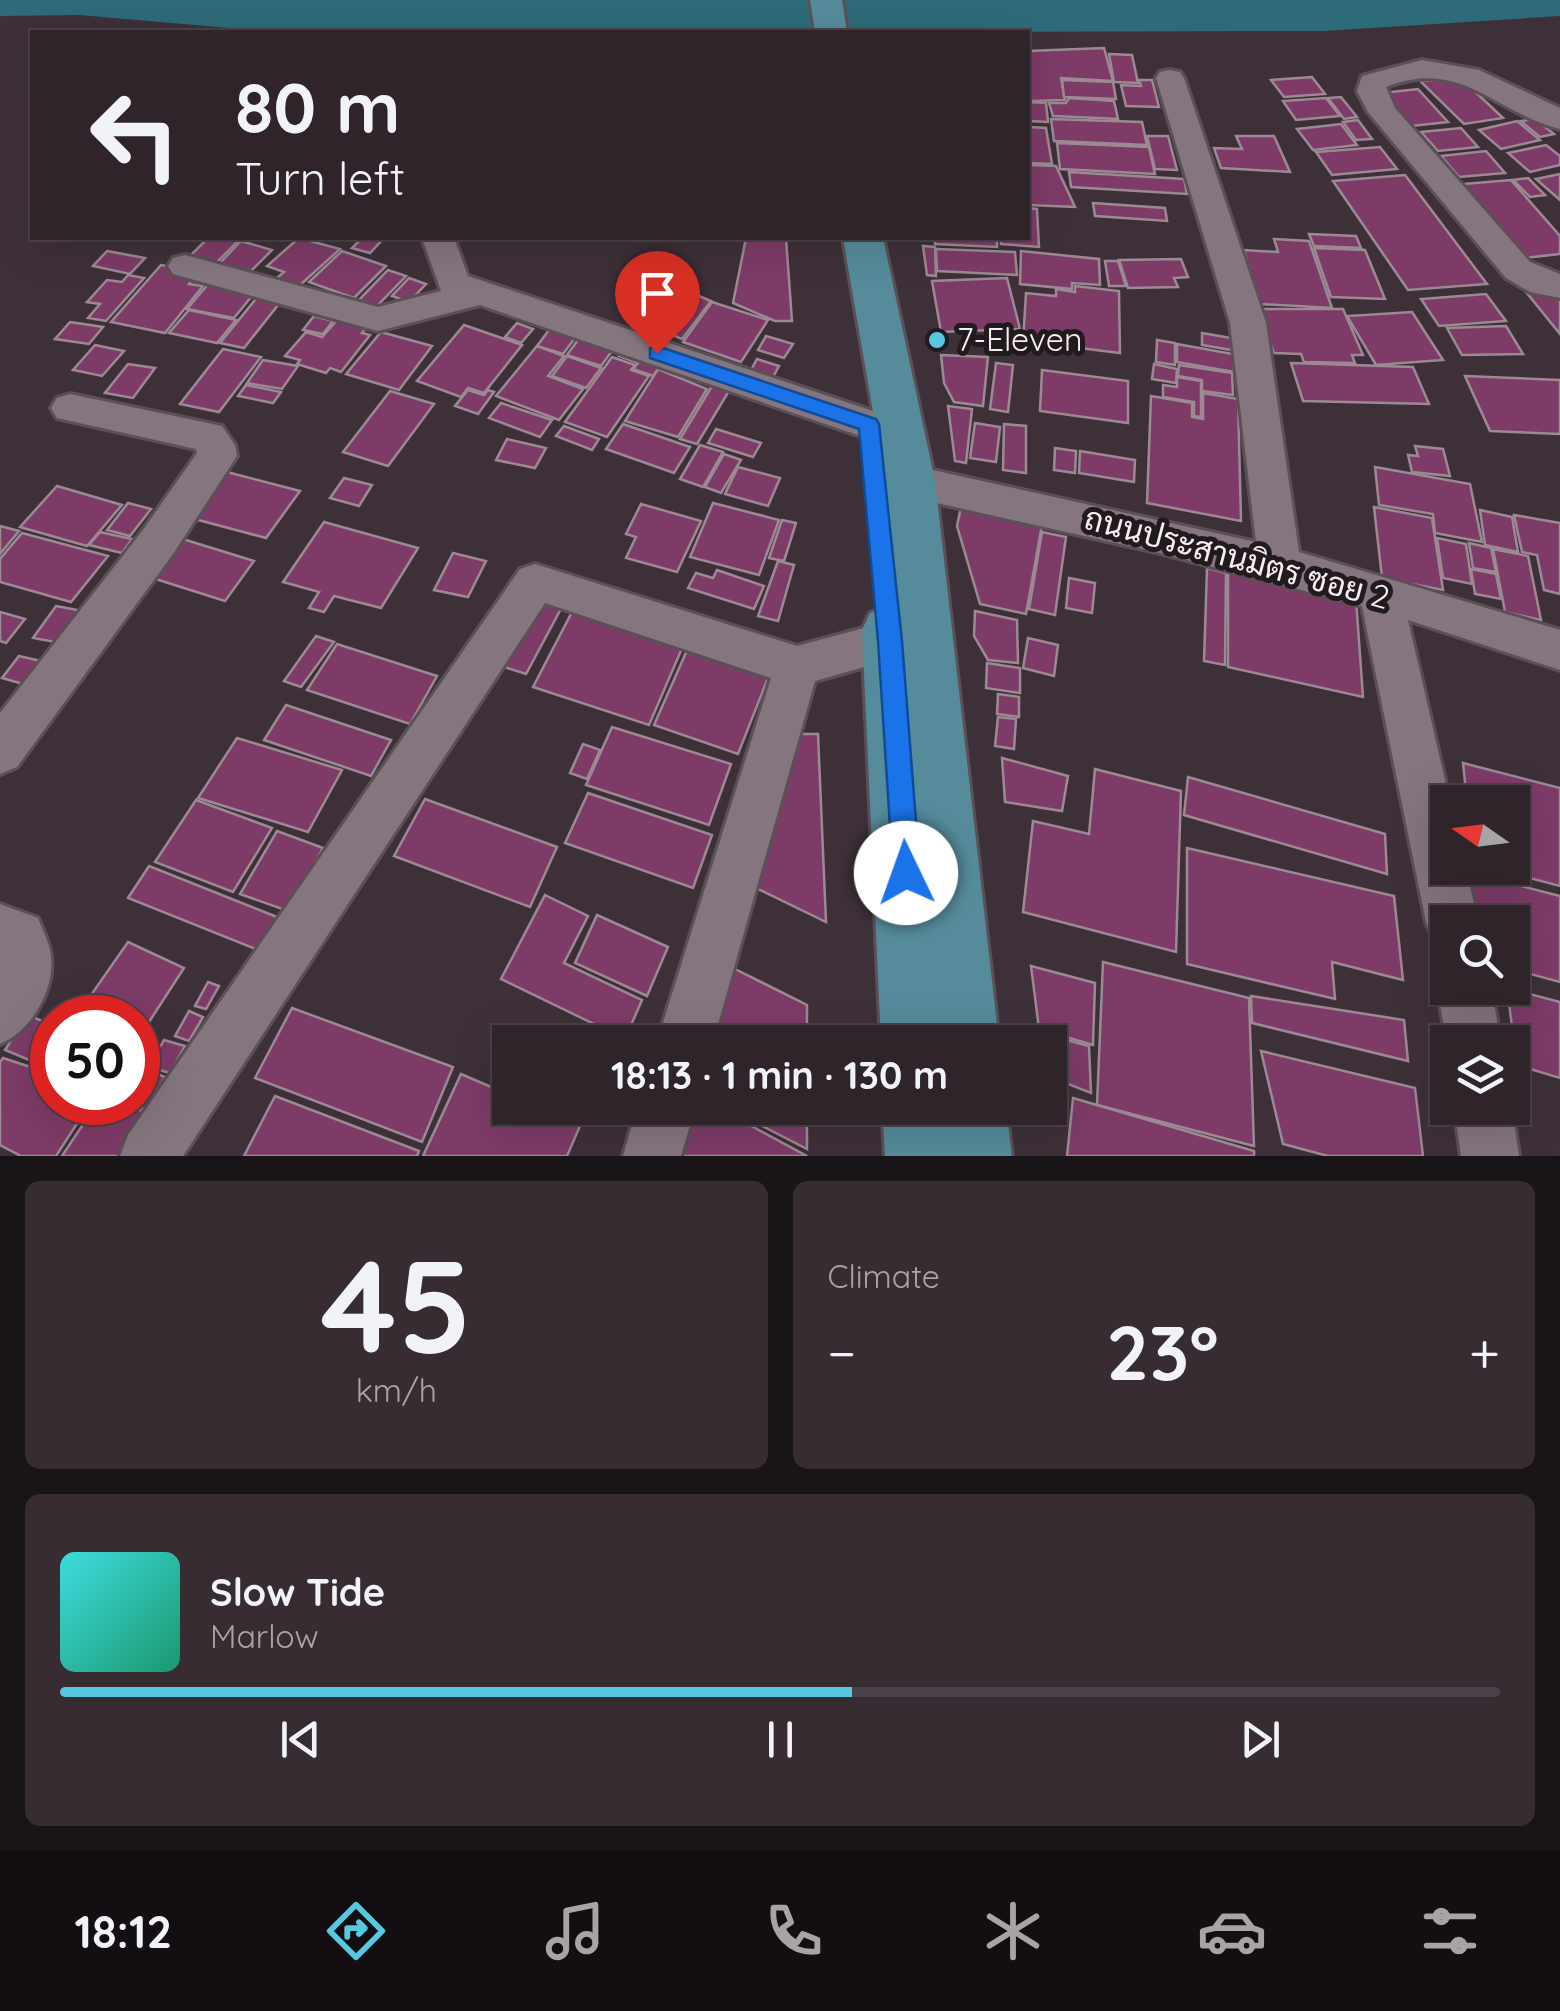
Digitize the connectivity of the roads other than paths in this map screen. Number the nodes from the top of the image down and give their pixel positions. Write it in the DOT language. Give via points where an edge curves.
graph roads {
  1 [pos="826,0"];
  2 [pos="831,30"];
  3 [pos="1170,78"];
  4 [pos="1560,120"];
  5 [pos="439,240"];
  6 [pos="841,240"];
  7 [pos="863,240"];
  8 [pos="185,266"];
  9 [pos="1560,286"];
  10 [pos="481,293"];
  11 [pos="70,408"];
  12 [pos="869,424"];
  13 [pos="910,481"];
  14 [pos="1280,566"];
  15 [pos="1381,595"];
  16 [pos="890,641"];
  17 [pos="1560,650"];
  18 [pos="797,666"];
  19 [pos="0,751"];
  20 [pos="924,835"];
  21 [pos="1448,905"];
  22 [pos="0,930"];
  23 [pos="0,1017"];
  24 [pos="690,1025"];
  25 [pos="916,1025"];
  26 [pos="962,1025"];
  27 [pos="661,1125"];
  28 [pos="919,1125"];
  29 [pos="973,1125"];
  30 [pos="1485,1125"];
  31 [pos="148,1156"];
  32 [pos="652,1156"];
  33 [pos="921,1156"];
  34 [pos="976,1156"];
  35 [pos="1490,1156"];
  1 -- 2 [label="main road"];
  3 -- 14 [label="street" via="1248,323"];
  4 -- 9 [label="street" via="1473,74 1423,68 1372,82 1383,112 1518,270"];
  5 -- 10 [label="street" via="454,284"];
  6 -- 12 [label="main road"];
  7 -- 13 [label="main road"];
  8 -- 10 [label="street" via="378,319"];
  10 -- 12 [label="street"];
  11 -- 19 [label="street" via="208,437 217,456"];
  12 -- 16 [label="main road"];
  13 -- 14 [label="street, ถนนประสานมิตร ซอย 2"];
  13 -- 20 [label="main road"];
  14 -- 15 [label="street, ถนนประสานมิตร ซอย 2"];
  15 -- 17 [label="street, ถนนประสานมิตร ซอย 2"];
  15 -- 21 [label="street"];
  16 -- 18 [label="street"];
  16 -- 20 [label="main road"];
  18 -- 24 [label="street"];
  18 -- 31 [label="street" via="535,582"];
  20 -- 25 [label="main road"];
  20 -- 26 [label="main road"];
  22 -- 23 [label="street" via="19,937 26,973"];
  27 -- 32 [label="street"];
  28 -- 33 [label="main road"];
  29 -- 34 [label="main road"];
  30 -- 35 [label="street"];
}
